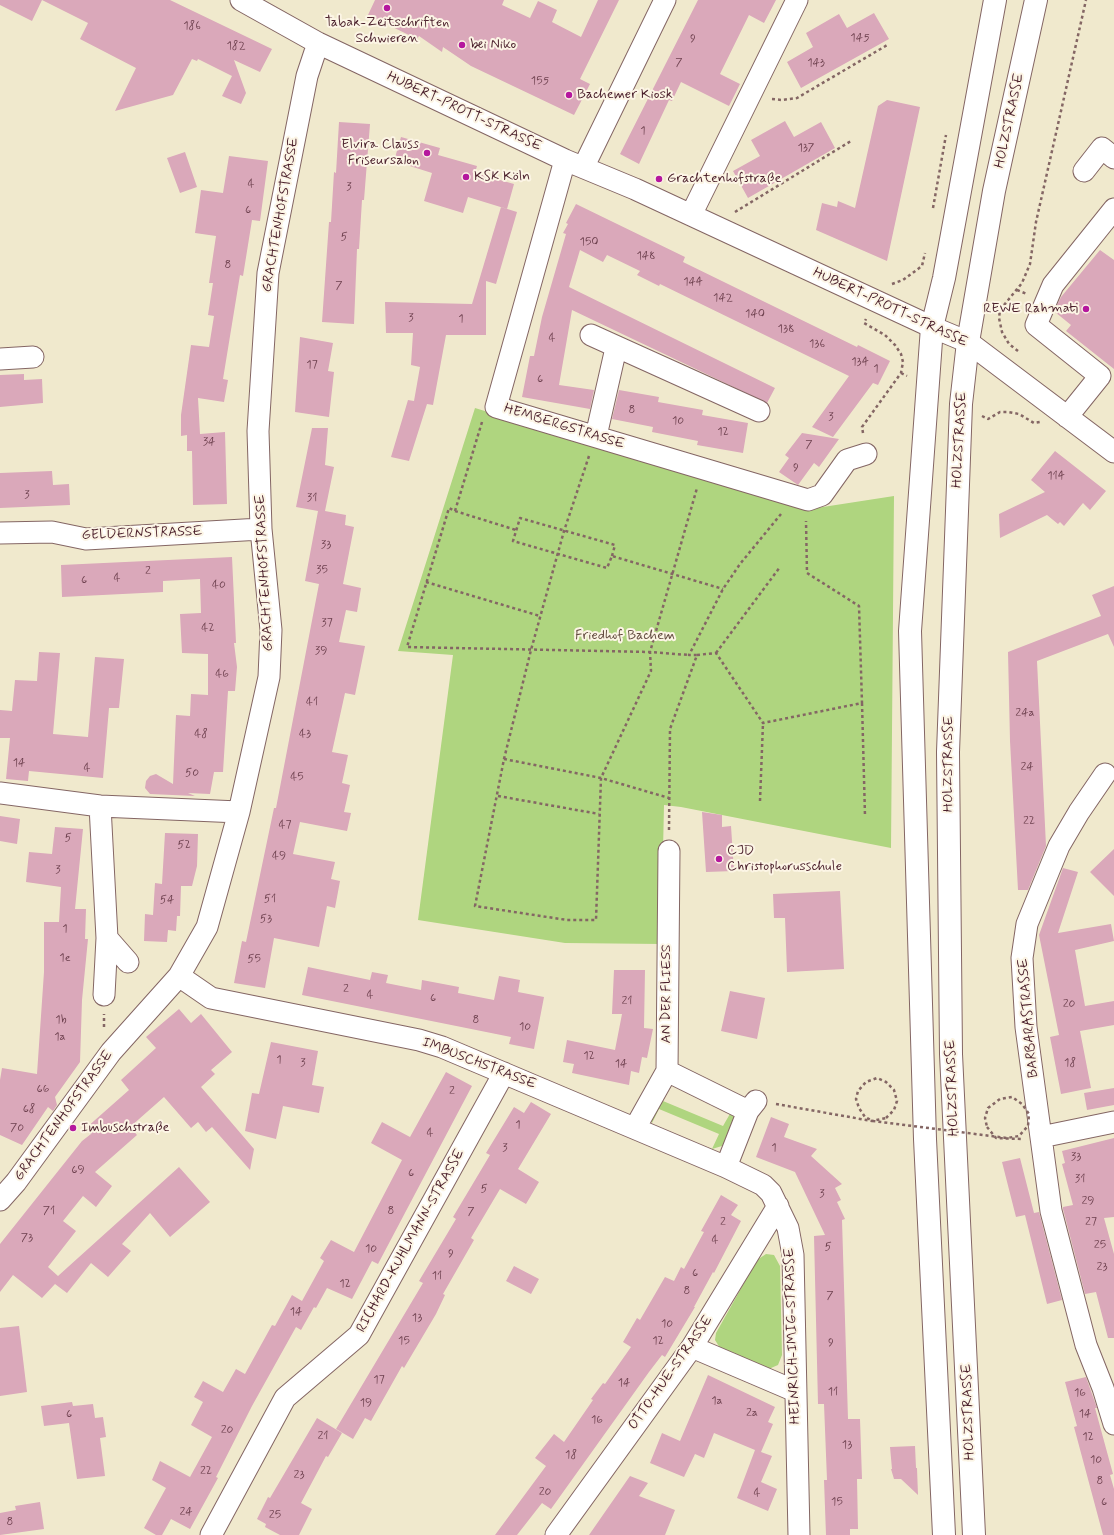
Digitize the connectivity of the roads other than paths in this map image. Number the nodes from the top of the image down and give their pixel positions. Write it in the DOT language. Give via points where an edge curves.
graph roads {
  1 [pos="241,0"];
  2 [pos="665,0"];
  3 [pos="797,0"];
  4 [pos="995,0"];
  5 [pos="1036,0"];
  6 [pos="271,6"];
  7 [pos="318,42"];
  8 [pos="1114,158"];
  9 [pos="574,163"];
  10 [pos="1084,171"];
  11 [pos="1114,209"];
  12 [pos="691,215"];
  13 [pos="932,327"];
  14 [pos="591,336"];
  15 [pos="968,342"];
  16 [pos="616,348"];
  17 [pos="32,358"];
  18 [pos="0,359"];
  19 [pos="759,411"];
  20 [pos="1067,416"];
  21 [pos="593,443"];
  22 [pos="1114,452"];
  23 [pos="866,454"];
  24 [pos="261,529"];
  25 [pos="0,533"];
  26 [pos="1105,774"];
  27 [pos="0,792"];
  28 [pos="100,806"];
  29 [pos="239,812"];
  30 [pos="669,851"];
  31 [pos="107,938"];
  32 [pos="128,962"];
  33 [pos="179,976"];
  34 [pos="104,995"];
  35 [pos="666,1071"];
  36 [pos="504,1073"];
  37 [pos="1114,1122"];
  38 [pos="635,1128"];
  39 [pos="1041,1137"];
  40 [pos="726,1166"];
  41 [pos="0,1200"];
  42 [pos="778,1206"];
  43 [pos="692,1347"];
  44 [pos="795,1391"];
  45 [pos="1114,1424"];
  46 [pos="211,1535"];
  47 [pos="556,1535"];
  48 [pos="799,1535"];
  49 [pos="944,1535"];
  50 [pos="974,1535"];
  1 -- 6 [label="street, HUBERT-PROTT-STRASSE"];
  2 -- 9 [label="street"];
  3 -- 12 [label="street"];
  4 -- 13 [label="main road" via="944,278"];
  5 -- 15 [label="main road, HOLZSTRASSE" via="994,191"];
  6 -- 7 [label="street, HUBERT-PROTT-STRASSE"];
  7 -- 9 [label="street, HUBERT-PROTT-STRASSE"];
  7 -- 24 [label="street, GRACHTENHOFSTRASSE" via="307,76 268,273 258,431"];
  8 -- 10 [label="street" via="1102,148"];
  9 -- 12 [label="street, HUBERT-PROTT-STRASSE"];
  9 -- 21 [label="street, HEMBERGSTRASSE" via="496,406"];
  11 -- 20 [label="street" via="1053,285 1036,325 1100,376"];
  12 -- 13 [label="street, HUBERT-PROTT-STRASSE"];
  13 -- 15 [label="street, HUBERT-PROTT-STRASSE"];
  13 -- 49 [label="main road" via="910,631 925,1131"];
  14 -- 16 [label="street"];
  15 -- 20 [label="street, HUBERT-PROTT-STRASSE"];
  15 -- 50 [label="main road, HOLZSTRASSE" via="961,404 948,752 951,1054"];
  16 -- 19 [label="street"];
  16 -- 21 [label="street"];
  17 -- 18 [label="street"];
  20 -- 22 [label="street, HUBERT-PROTT-STRASSE"];
  21 -- 23 [label="street, HEMBERGSTRASSE" via="808,500 822,495 847,460"];
  24 -- 25 [label="street, GELDERNSTRASSE" via="86,539 52,532"];
  24 -- 29 [label="street, GRACHTENHOFSTRASSE" via="271,630 269,677"];
  26 -- 39 [label="street, BARBARASTRASSE" via="1059,846 1027,924 1022,958 1026,1027"];
  27 -- 28 [label="street"];
  28 -- 29 [label="street"];
  28 -- 31 [label="street"];
  29 -- 33 [label="street, GRACHTENHOFSTRASSE" via="207,927"];
  30 -- 35 [label="street, AN DER FLIESS"];
  31 -- 32 [label="street"];
  31 -- 34 [label="street"];
  33 -- 36 [label="street, IMBUSCHSTRASSE" via="211,998 418,1040 442,1047"];
  33 -- 41 [label="street, GRACHTENHOFSTRASSE" via="111,1052"];
  35 -- 38 [label="street, AN DER FLIESS"];
  35 -- 40 [label="street" via="752,1106"];
  36 -- 38 [label="street, IMBUSCHSTRASSE"];
  36 -- 46 [label="street, RICHARD-KUHLMANN-STRASSE" via="359,1334 286,1398"];
  37 -- 39 [label="street"];
  38 -- 40 [label="street, IMBUSCHSTRASSE"];
  39 -- 45 [label="street, BARBARASTRASSE" via="1052,1211 1086,1345"];
  40 -- 42 [label="street, HEINRICH-IMIG-STRASSE" via="763,1185"];
  42 -- 43 [label="street, OTTO-HUE-STRASSE"];
  42 -- 44 [label="street, HEINRICH-IMIG-STRASSE" via="788,1228 793,1255"];
  43 -- 44 [label="street"];
  43 -- 47 [label="street, OTTO-HUE-STRASSE"];
  44 -- 48 [label="street, HEINRICH-IMIG-STRASSE"];
}
